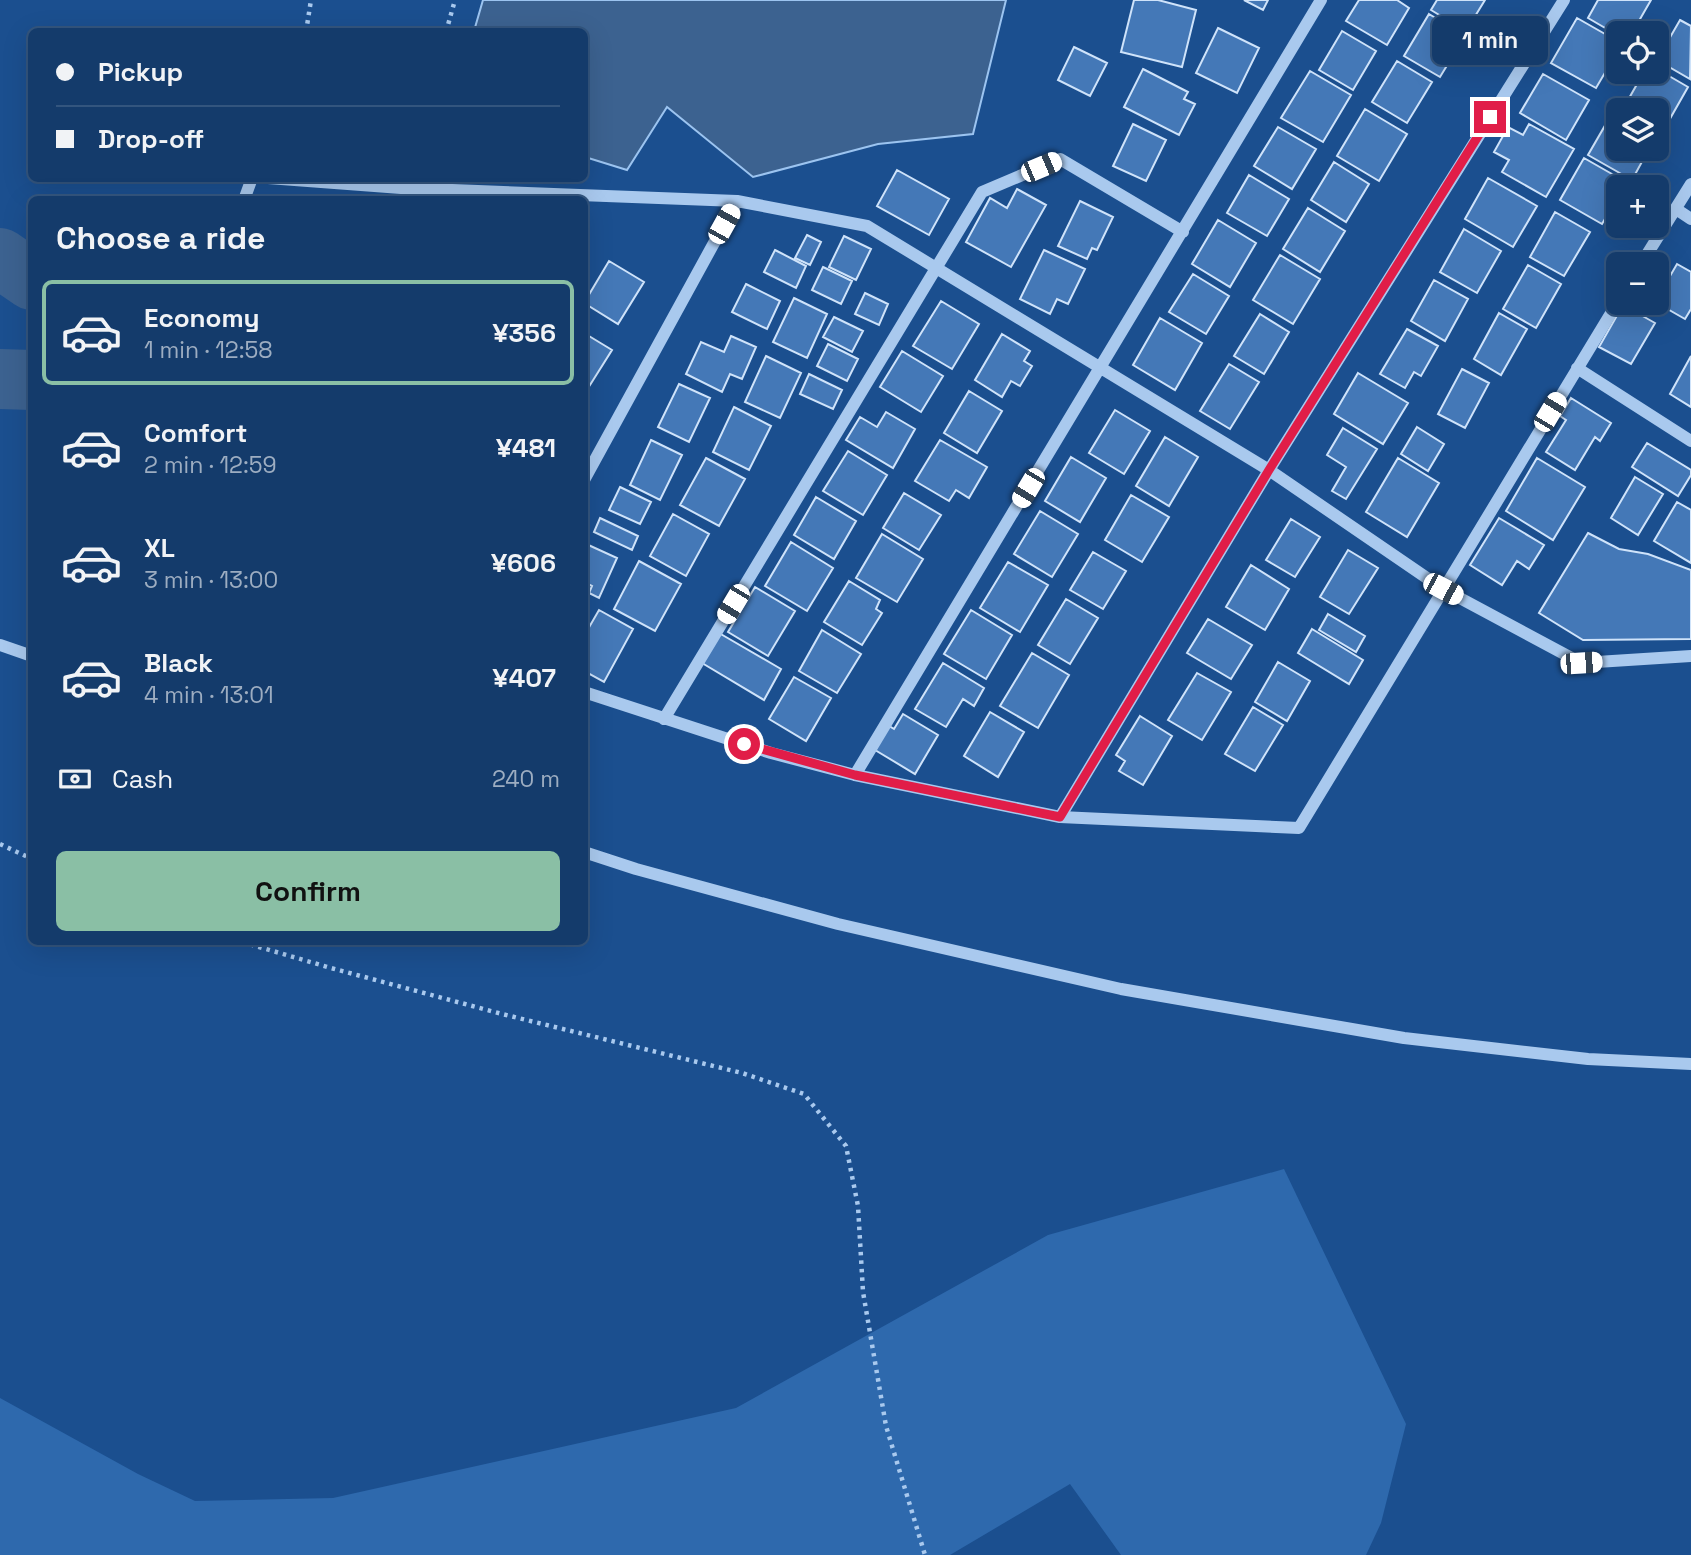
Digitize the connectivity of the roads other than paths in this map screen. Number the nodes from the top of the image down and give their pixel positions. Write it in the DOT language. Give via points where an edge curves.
graph roads {
  1 [pos="1321,0"];
  2 [pos="1564,0"];
  3 [pos="321,182"];
  4 [pos="1691,184"];
  5 [pos="508,196"];
  6 [pos="588,198"];
  7 [pos="737,201"];
  8 [pos="1676,209"];
  9 [pos="1691,219"];
  10 [pos="1183,232"];
  11 [pos="1649,252"];
  12 [pos="935,268"];
  13 [pos="1610,315"];
  14 [pos="1577,368"];
  15 [pos="1100,369"];
  16 [pos="1691,441"];
  17 [pos="1269,470"];
  18 [pos="588,473"];
  19 [pos="1443,589"];
  20 [pos="0,645"];
  21 [pos="28,655"];
  22 [pos="1691,656"];
  23 [pos="588,693"];
  24 [pos="664,719"];
  25 [pos="855,775"];
  26 [pos="1060,817"];
  27 [pos="588,853"];
  28 [pos="1691,1064"];
  1 -- 10 [label="street"];
  2 -- 17 [label="street"];
  3 -- 5 [label="street"];
  4 -- 8 [label="street"];
  6 -- 7 [label="street"];
  7 -- 12 [label="street" via="867,226"];
  7 -- 18 [label="street"];
  8 -- 9 [label="street"];
  8 -- 11 [label="street"];
  10 -- 12 [label="street" via="1060,159 982,192"];
  10 -- 15 [label="street"];
  12 -- 15 [label="street"];
  12 -- 24 [label="street"];
  13 -- 14 [label="street"];
  14 -- 16 [label="street"];
  14 -- 19 [label="street"];
  15 -- 17 [label="street"];
  15 -- 25 [label="street"];
  17 -- 19 [label="street"];
  17 -- 26 [label="street"];
  19 -- 22 [label="street" via="1581,663"];
  19 -- 26 [label="street" via="1299,828"];
  20 -- 21 [label="street"];
  23 -- 24 [label="street"];
  24 -- 25 [label="street"];
  25 -- 26 [label="street"];
  27 -- 28 [label="street" via="838,924 1121,989 1404,1038 1588,1059"];
}
